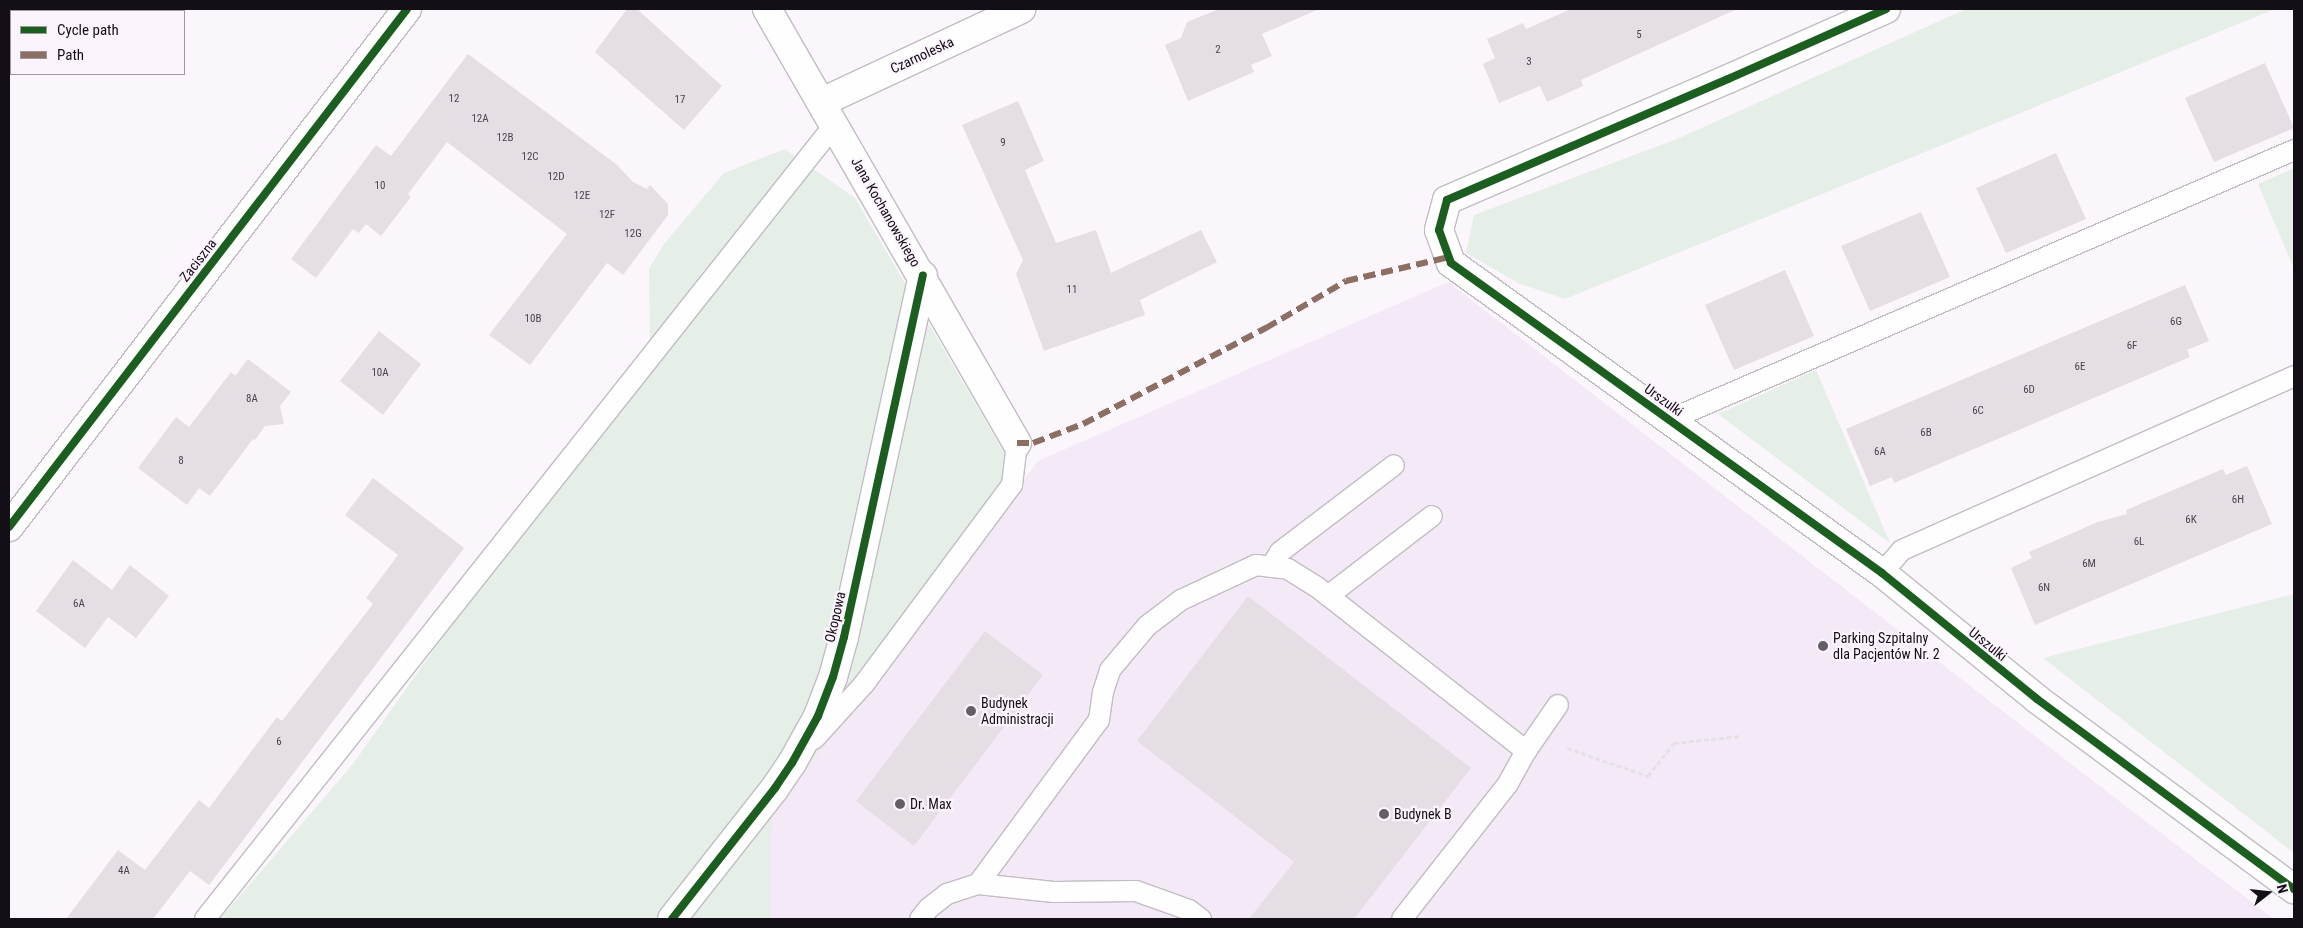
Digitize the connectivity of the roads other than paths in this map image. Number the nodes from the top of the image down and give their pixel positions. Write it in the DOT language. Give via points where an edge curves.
graph roads {
  1 [pos="407,9"];
  2 [pos="767,9"];
  3 [pos="1021,9"];
  4 [pos="1886,9"];
  5 [pos="829,113"];
  6 [pos="2294,150"];
  7 [pos="923,276"];
  8 [pos="2294,376"];
  9 [pos="1669,420"];
  10 [pos="1017,443"];
  11 [pos="1394,465"];
  12 [pos="1432,516"];
  13 [pos="9,527"];
  14 [pos="1271,567"];
  15 [pos="1882,573"];
  16 [pos="1328,596"];
  17 [pos="1558,704"];
  18 [pos="1530,744"];
  19 [pos="792,763"];
  20 [pos="978,884"];
  21 [pos="2294,889"];
  22 [pos="205,919"];
  23 [pos="672,919"];
  24 [pos="920,919"];
  25 [pos="1201,919"];
  26 [pos="1402,919"];
  1 -- 13 [label="street, Zaciszna"];
  2 -- 5 [label="street, Jana Kochanowskiego"];
  3 -- 5 [label="street, Czarnoleska"];
  4 -- 9 [label="street, Urszulki" via="1447,200 1440,230 1451,263"];
  5 -- 7 [label="street, Jana Kochanowskiego"];
  5 -- 22 [label="lane"];
  6 -- 9 [label="lane"];
  7 -- 10 [label="street, Jana Kochanowskiego"];
  7 -- 19 [label="street, Okopowa" via="842,645 818,716"];
  8 -- 15 [label="lane" via="1902,550"];
  9 -- 15 [label="street, Urszulki"];
  10 -- 19 [label="lane" via="1012,485 997,507 864,684"];
  11 -- 14 [label="lane" via="1280,552"];
  12 -- 16 [label="lane"];
  14 -- 16 [label="lane" via="1288,569"];
  14 -- 20 [label="lane" via="1256,565 1220,580 1181,600 1147,626 1110,670 1102,692 1100,720"];
  15 -- 21 [label="street, Urszulki" via="2037,699"];
  16 -- 18 [label="lane"];
  17 -- 18 [label="lane"];
  18 -- 26 [label="lane" via="1507,785"];
  19 -- 23 [label="street, Okopowa"];
  20 -- 24 [label="lane" via="947,894"];
  20 -- 25 [label="lane" via="1054,892 1136,891 1189,910"];
}
